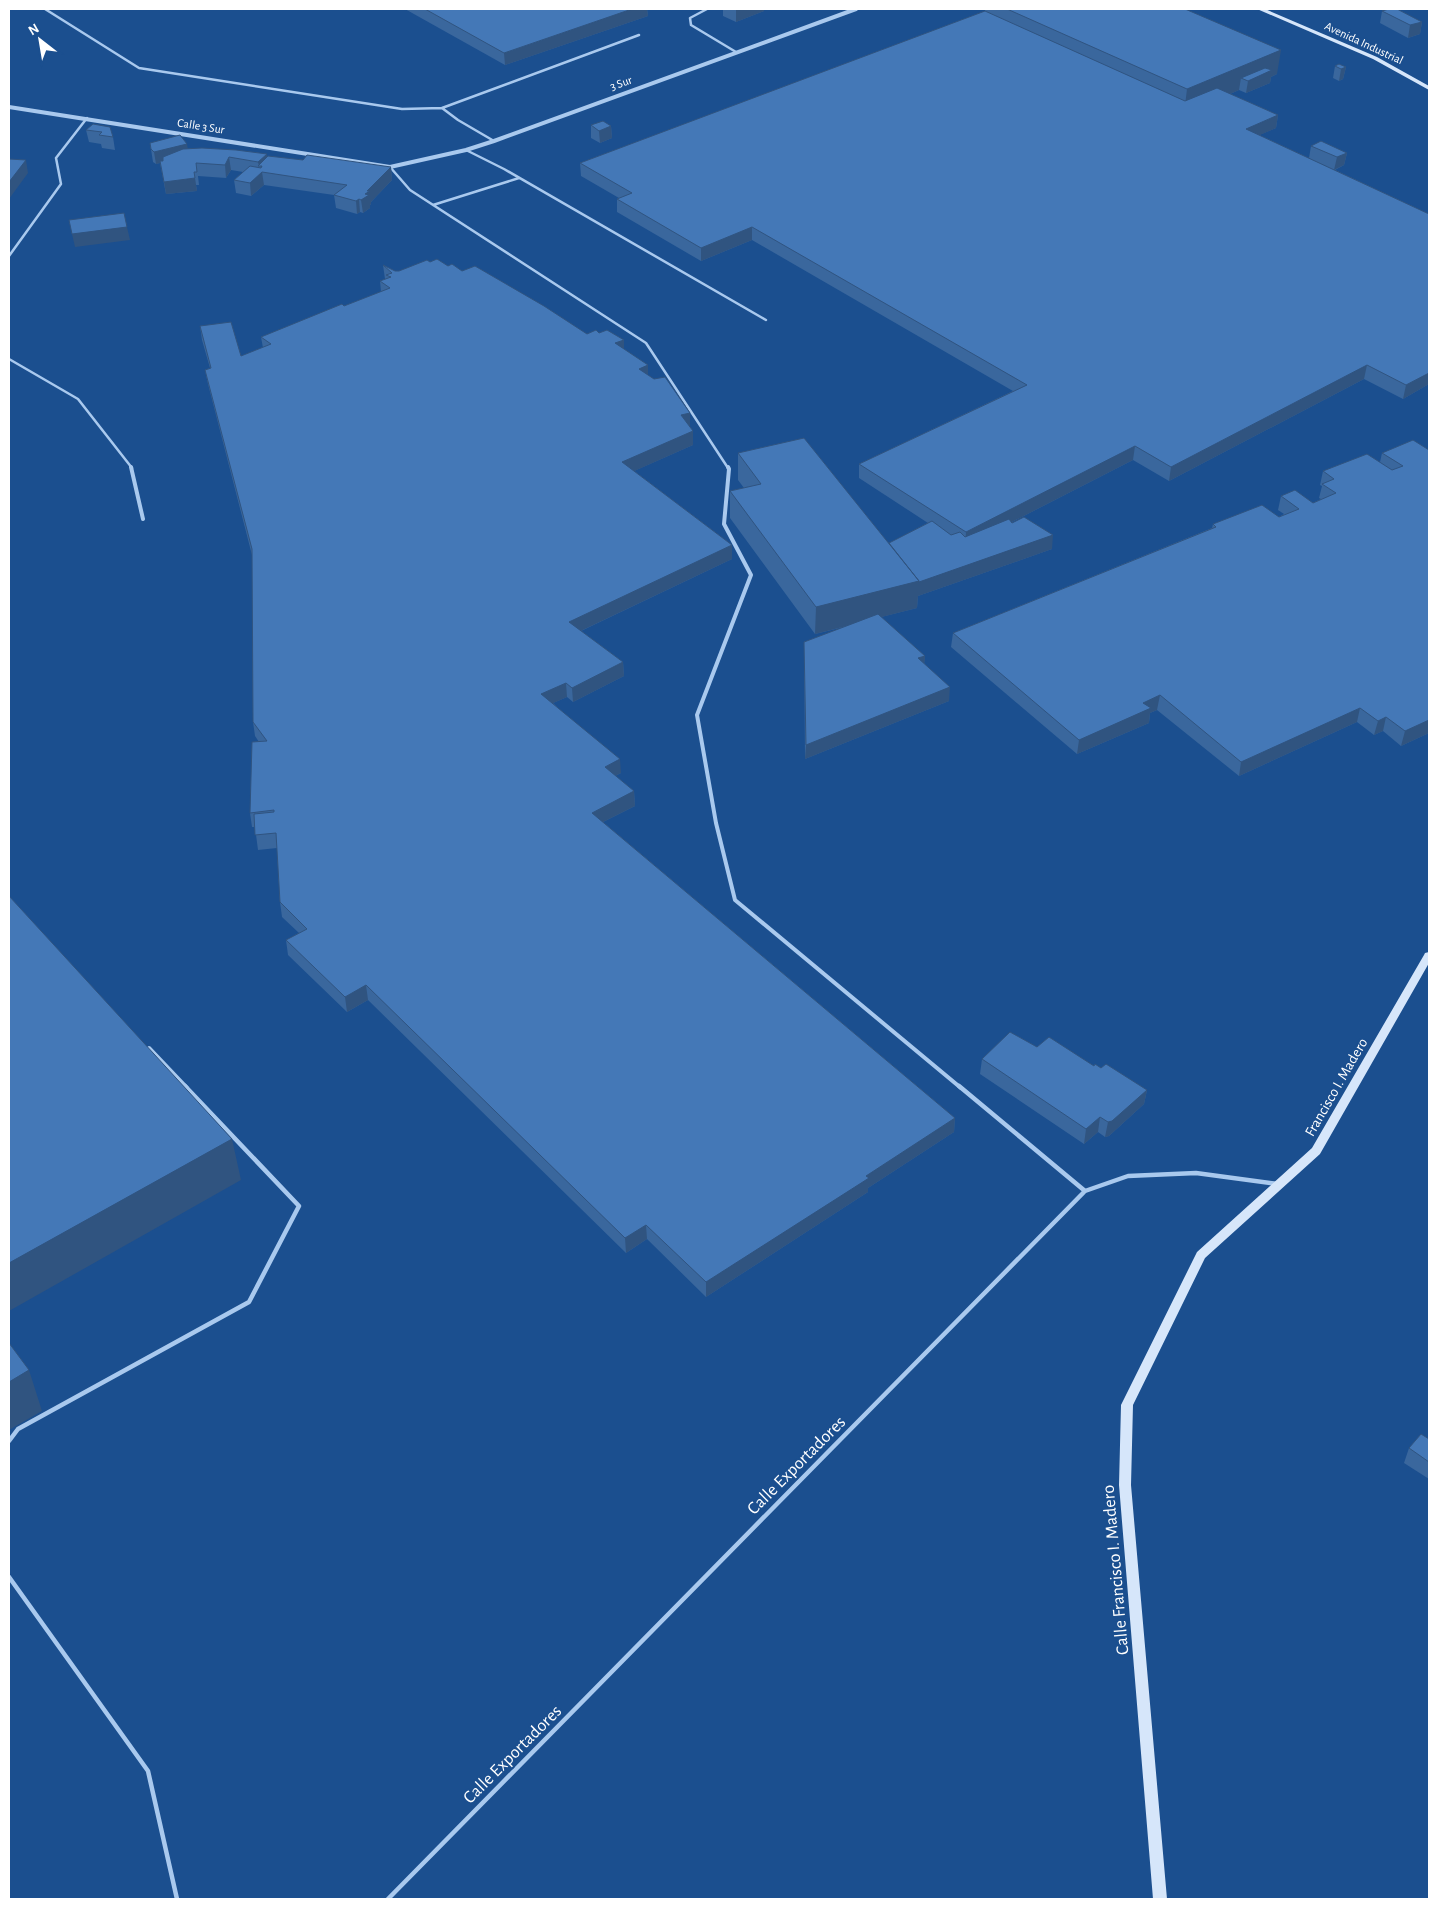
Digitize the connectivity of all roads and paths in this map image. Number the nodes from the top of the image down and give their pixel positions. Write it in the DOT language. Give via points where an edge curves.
graph roads {
  1 [pos="45,9"];
  2 [pos="707,9"];
  3 [pos="856,9"];
  4 [pos="1260,9"];
  5 [pos="639,35"];
  6 [pos="736,52"];
  7 [pos="1429,88"];
  8 [pos="9,107"];
  9 [pos="442,108"];
  10 [pos="87,118"];
  11 [pos="494,141"];
  12 [pos="466,150"];
  13 [pos="390,167"];
  14 [pos="519,177"];
  15 [pos="433,205"];
  16 [pos="9,256"];
  17 [pos="766,320"];
  18 [pos="9,359"];
  19 [pos="143,518"];
  20 [pos="1429,955"];
  21 [pos="146,1045"];
  22 [pos="1280,1184"];
  23 [pos="1085,1191"];
  24 [pos="1201,1255"];
  25 [pos="9,1441"];
  26 [pos="9,1577"];
  27 [pos="177,1899"];
  28 [pos="388,1899"];
  29 [pos="1160,1899"];
  1 -- 9 [label="lane" via="139,68 402,109"];
  2 -- 6 [label="lane" via="690,18 691,25"];
  3 -- 6 [label="street, 3 Sur"];
  4 -- 7 [label="street, Avenida Industrial" via="1375,58"];
  5 -- 9 [label="lane"];
  6 -- 11 [label="street, 3 Sur"];
  8 -- 10 [label="street, Calle 3 Sur"];
  9 -- 11 [label="lane"];
  10 -- 13 [label="street, Calle 3 Sur"];
  10 -- 16 [label="lane" via="56,158 61,184"];
  11 -- 12 [label="street, 3 Sur"];
  12 -- 13 [label="street, 3 Sur"];
  12 -- 14 [label="lane"];
  13 -- 15 [label="lane" via="410,190"];
  14 -- 15 [label="lane"];
  14 -- 17 [label="lane"];
  15 -- 23 [label="lane" via="646,343 729,469 724,524 751,575 696,715 716,823 735,900"];
  18 -- 19 [label="lane" via="78,400 131,465"];
  20 -- 22 [label="street, Francisco I. Madero" via="1316,1152"];
  21 -- 25 [label="lane" via="299,1206 249,1302 18,1429"];
  22 -- 23 [label="lane, Calle Exportadores" via="1196,1173 1128,1176"];
  22 -- 24 [label="street, Francisco I. Madero"];
  23 -- 28 [label="lane, Calle Exportadores"];
  24 -- 29 [label="street, Calle Francisco I. Madero" via="1128,1405 1124,1485"];
  26 -- 27 [label="lane" via="148,1771"];
}
